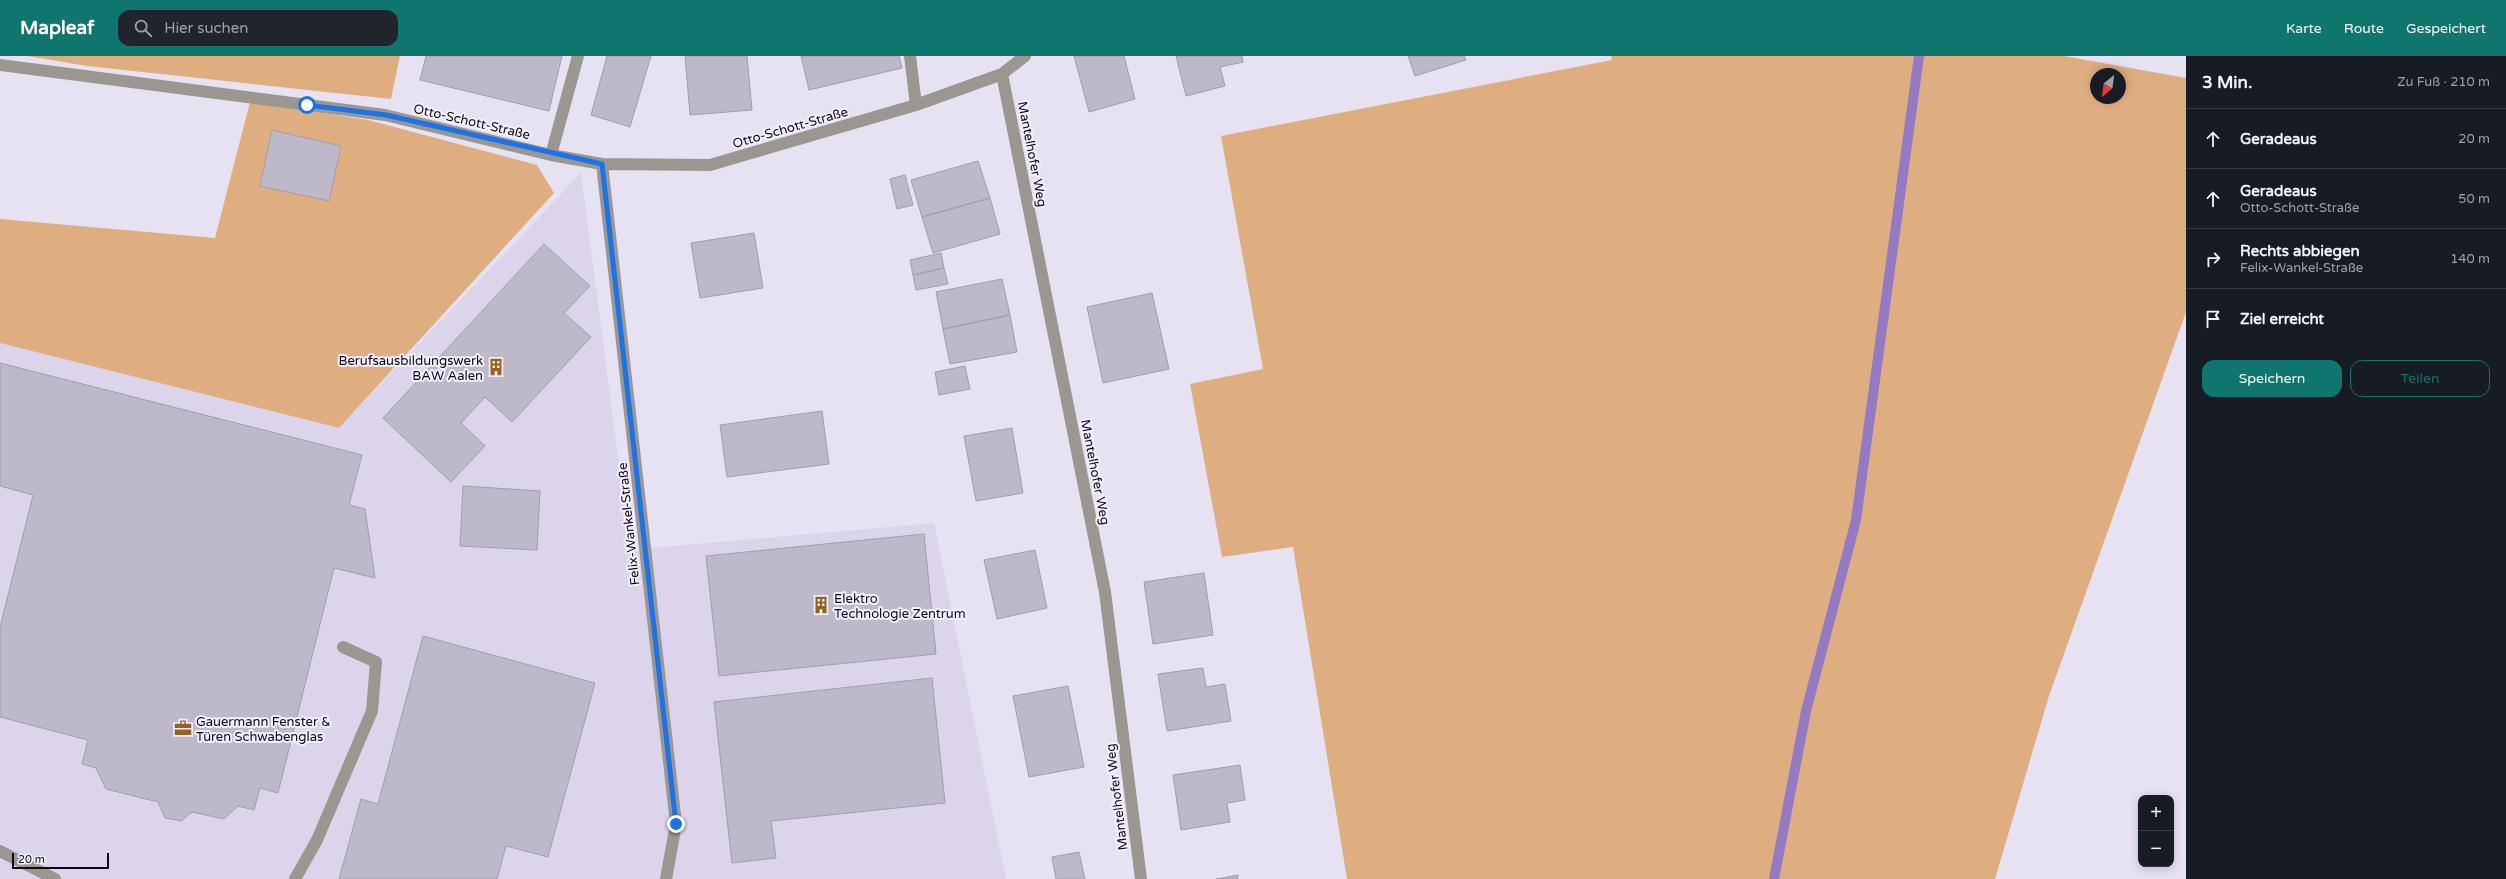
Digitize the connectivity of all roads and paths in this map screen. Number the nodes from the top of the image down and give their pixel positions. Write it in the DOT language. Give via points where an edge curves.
graph roads {
  1 [pos="578,56"];
  2 [pos="910,56"];
  3 [pos="1025,56"];
  4 [pos="0,65"];
  5 [pos="1002,74"];
  6 [pos="916,105"];
  7 [pos="551,155"];
  8 [pos="602,164"];
  9 [pos="343,647"];
  10 [pos="0,851"];
  11 [pos="55,879"];
  12 [pos="295,879"];
  13 [pos="666,879"];
  14 [pos="1141,879"];
  1 -- 7 [label="street"];
  2 -- 6 [label="street"];
  3 -- 5 [label="street, Otto-Schott-Straße"];
  4 -- 7 [label="street, Otto-Schott-Straße" via="386,115"];
  5 -- 6 [label="street, Otto-Schott-Straße"];
  5 -- 14 [label="street, Mantelhofer Weg" via="1106,592"];
  6 -- 8 [label="street, Otto-Schott-Straße" via="710,165"];
  7 -- 8 [label="street, Otto-Schott-Straße"];
  8 -- 13 [label="street, Felix-Wankel-Straße" via="676,824"];
  9 -- 12 [label="street" via="376,662 372,710 317,840"];
  10 -- 11 [label="street"];
}
